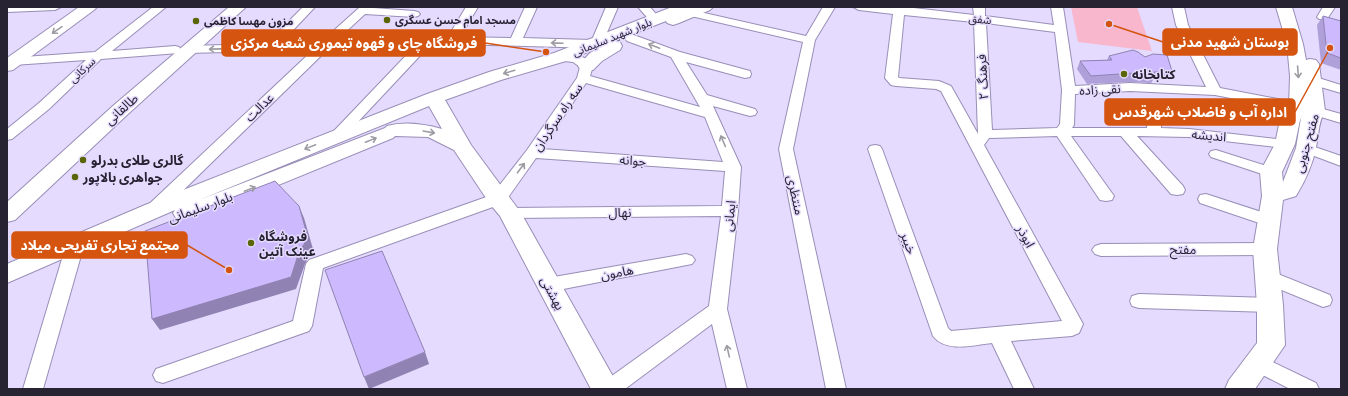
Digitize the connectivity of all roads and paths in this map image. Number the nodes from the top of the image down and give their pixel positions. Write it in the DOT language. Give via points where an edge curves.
graph roads {
  1 [pos="55,7"];
  2 [pos="89,7"];
  3 [pos="160,7"];
  4 [pos="238,7"];
  5 [pos="309,7"];
  6 [pos="472,7"];
  7 [pos="531,7"];
  8 [pos="612,7"];
  9 [pos="644,7"];
  10 [pos="829,7"];
  11 [pos="859,7"];
  12 [pos="1057,7"];
  13 [pos="1178,7"];
  14 [pos="1284,7"];
  15 [pos="1297,7"];
  16 [pos="7,9"];
  17 [pos="365,9"];
  18 [pos="694,9"];
  19 [pos="899,9"];
  20 [pos="979,13"];
  21 [pos="414,14"];
  22 [pos="655,20"];
  23 [pos="1060,29"];
  24 [pos="631,38"];
  25 [pos="452,40"];
  26 [pos="809,40"];
  27 [pos="427,41"];
  28 [pos="515,42"];
  29 [pos="596,44"];
  30 [pos="1302,45"];
  31 [pos="324,46"];
  32 [pos="269,48"];
  33 [pos="181,50"];
  34 [pos="676,55"];
  35 [pos="97,56"];
  36 [pos="560,57"];
  37 [pos="10,63"];
  38 [pos="585,72"];
  39 [pos="745,74"];
  40 [pos="1312,80"];
  41 [pos="1069,90"];
  42 [pos="1341,90"];
  43 [pos="1215,91"];
  44 [pos="434,98"];
  45 [pos="701,98"];
  46 [pos="1298,107"];
  47 [pos="1154,110"];
  48 [pos="1316,111"];
  49 [pos="750,112"];
  50 [pos="711,114"];
  51 [pos="1341,119"];
  52 [pos="390,124"];
  53 [pos="1064,129"];
  54 [pos="1154,132"];
  55 [pos="1126,133"];
  56 [pos="7,136"];
  57 [pos="336,137"];
  58 [pos="981,139"];
  59 [pos="1285,144"];
  60 [pos="461,146"];
  61 [pos="1306,148"];
  62 [pos="875,149"];
  63 [pos="532,153"];
  64 [pos="1216,154"];
  65 [pos="1341,161"];
  66 [pos="733,167"];
  67 [pos="1272,184"];
  68 [pos="1177,190"];
  69 [pos="1106,196"];
  70 [pos="1206,199"];
  71 [pos="504,206"];
  72 [pos="153,210"];
  73 [pos="730,211"];
  74 [pos="7,215"];
  75 [pos="1271,221"];
  76 [pos="1266,249"];
  77 [pos="1101,250"];
  78 [pos="71,259"];
  79 [pos="686,260"];
  80 [pos="7,274"];
  81 [pos="1268,277"];
  82 [pos="548,285"];
  83 [pos="7,288"];
  84 [pos="1324,300"];
  85 [pos="1139,301"];
  86 [pos="1270,305"];
  87 [pos="718,309"];
  88 [pos="998,335"];
  89 [pos="1258,363"];
  90 [pos="162,375"];
  91 [pos="33,389"];
  92 [pos="608,389"];
  93 [pos="737,389"];
  94 [pos="836,389"];
  95 [pos="1024,389"];
  96 [pos="1239,389"];
  97 [pos="1309,389"];
  1 -- 16 [label="street"];
  2 -- 37 [label="street, one-way"];
  3 -- 35 [label="street, سرکانی"];
  4 -- 33 [label="street, طالقانی"];
  5 -- 32 [label="street"];
  6 -- 25 [label="street"];
  7 -- 28 [label="street"];
  8 -- 29 [label="street"];
  9 -- 22 [label="street"];
  10 -- 26 [label="street, منتظری"];
  11 -- 19 [label="street, شفق"];
  12 -- 23 [label="street"];
  13 -- 43 [label="street" via="1182,25"];
  14 -- 30 [label="street, مفتح جنوبی"];
  15 -- 30 [label="street, مفتح جنوبی" via="1309,41"];
  17 -- 21 [label="street"];
  17 -- 31 [label="street, عدالت"];
  18 -- 22 [label="street, بلوار شهید سلیمانی"];
  18 -- 24 [label="street, بلوار شهید سلیمانی"];
  18 -- 26 [label="street"];
  19 -- 20 [label="street, شفق"];
  19 -- 58 [label="street, ابوذر" via="892,81 943,86"];
  20 -- 23 [label="street, شفق"];
  20 -- 58 [label="street, فرهنگ ۲"];
  22 -- 29 [label="street, بلوار شهید سلیمانی"];
  23 -- 41 [label="street"];
  34 -- 24 [label="street, one-way"];
  24 -- 38 [label="street, بلوار شهید سلیمانی" via="596,57"];
  25 -- 27 [label="street"];
  25 -- 28 [label="street"];
  26 -- 94 [label="street, منتظری" via="786,149"];
  27 -- 31 [label="street"];
  27 -- 57 [label="street"];
  29 -- 28 [label="street, one-way"];
  29 -- 36 [label="street, بلوار شهید سلیمانی"];
  30 -- 40 [label="street, مفتح جنوبی"];
  30 -- 46 [label="street, مفتح جنوبی, one-way"];
  31 -- 32 [label="street"];
  31 -- 72 [label="street, عدالت"];
  32 -- 33 [label="street, one-way"];
  33 -- 35 [label="street"];
  33 -- 74 [label="street, طالقانی"];
  34 -- 39 [label="street"];
  34 -- 45 [label="street, ایمانی"];
  35 -- 37 [label="street"];
  35 -- 56 [label="street, سرکانی" via="44,106"];
  36 -- 38 [label="street, سه راه سرگردان" via="582,61"];
  36 -- 44 [label="street, سه راه سرگردان, one-way" via="495,76"];
  38 -- 50 [label="street"];
  38 -- 63 [label="street, سه راه سرگردان"];
  40 -- 42 [label="street"];
  40 -- 48 [label="street, مفتح جنوبی"];
  41 -- 43 [label="street, نقی زاده" via="1130,87"];
  41 -- 53 [label="street"];
  43 -- 46 [label="street, نقی زاده"];
  44 -- 52 [label="street, سه راه سرگردان"];
  44 -- 60 [label="street"];
  45 -- 49 [label="street"];
  45 -- 50 [label="street, ایمانی"];
  46 -- 48 [label="street"];
  46 -- 59 [label="street, مفتح جنوبی" via="1290,120"];
  47 -- 54 [label="street"];
  48 -- 51 [label="street"];
  48 -- 61 [label="street, مفتح جنوبی" via="1311,118"];
  66 -- 50 [label="street, ایمانی, one-way"];
  52 -- 57 [label="street, بلوار سلیمانی"];
  52 -- 60 [label="street, one-way" via="446,136"];
  78 -- 52 [label="street, بلوار سلیمانی, one-way" via="152,225 229,197"];
  53 -- 55 [label="street, اندیشه"];
  53 -- 58 [label="street, اندیشه"];
  53 -- 69 [label="street"];
  54 -- 55 [label="street, اندیشه"];
  54 -- 59 [label="street, اندیشه" via="1225,136"];
  55 -- 68 [label="street"];
  57 -- 72 [label="street, بلوار سلیمانی, one-way"];
  58 -- 88 [label="street, ابوذر" via="1073,324 1072,328"];
  59 -- 67 [label="street, مفتح جنوبی"];
  60 -- 71 [label="street"];
  61 -- 65 [label="street"];
  61 -- 67 [label="street, مفتح جنوبی" via="1288,192"];
  62 -- 88 [label="street, خیبر" via="940,331 952,339"];
  63 -- 66 [label="street, جوانه"];
  71 -- 63 [label="street, سه راه سرگردان, one-way"];
  64 -- 67 [label="street"];
  66 -- 73 [label="street, ایمانی"];
  67 -- 75 [label="street, مفتح جنوبی"];
  70 -- 75 [label="street"];
  71 -- 73 [label="street, نهال"];
  71 -- 82 [label="street, بهشتی"];
  71 -- 90 [label="street" via="315,264 302,326"];
  72 -- 80 [label="street, بلوار سلیمانی"];
  73 -- 87 [label="street, ایمانی"];
  75 -- 76 [label="street, مفتح جنوبی"];
  76 -- 77 [label="street, مفتح"];
  76 -- 81 [label="street, مفتح جنوبی"];
  78 -- 83 [label="street, بلوار سلیمانی"];
  78 -- 91 [label="street"];
  79 -- 82 [label="street, هامون"];
  81 -- 84 [label="street"];
  81 -- 86 [label="street, مفتح جنوبی"];
  82 -- 92 [label="street, بهشتی"];
  85 -- 86 [label="street"];
  86 -- 89 [label="street, مفتح جنوبی" via="1271,344"];
  87 -- 92 [label="street"];
  93 -- 87 [label="street, ایمانی, one-way"];
  88 -- 95 [label="street"];
  89 -- 96 [label="street, مفتح جنوبی"];
  89 -- 97 [label="street"];
}
